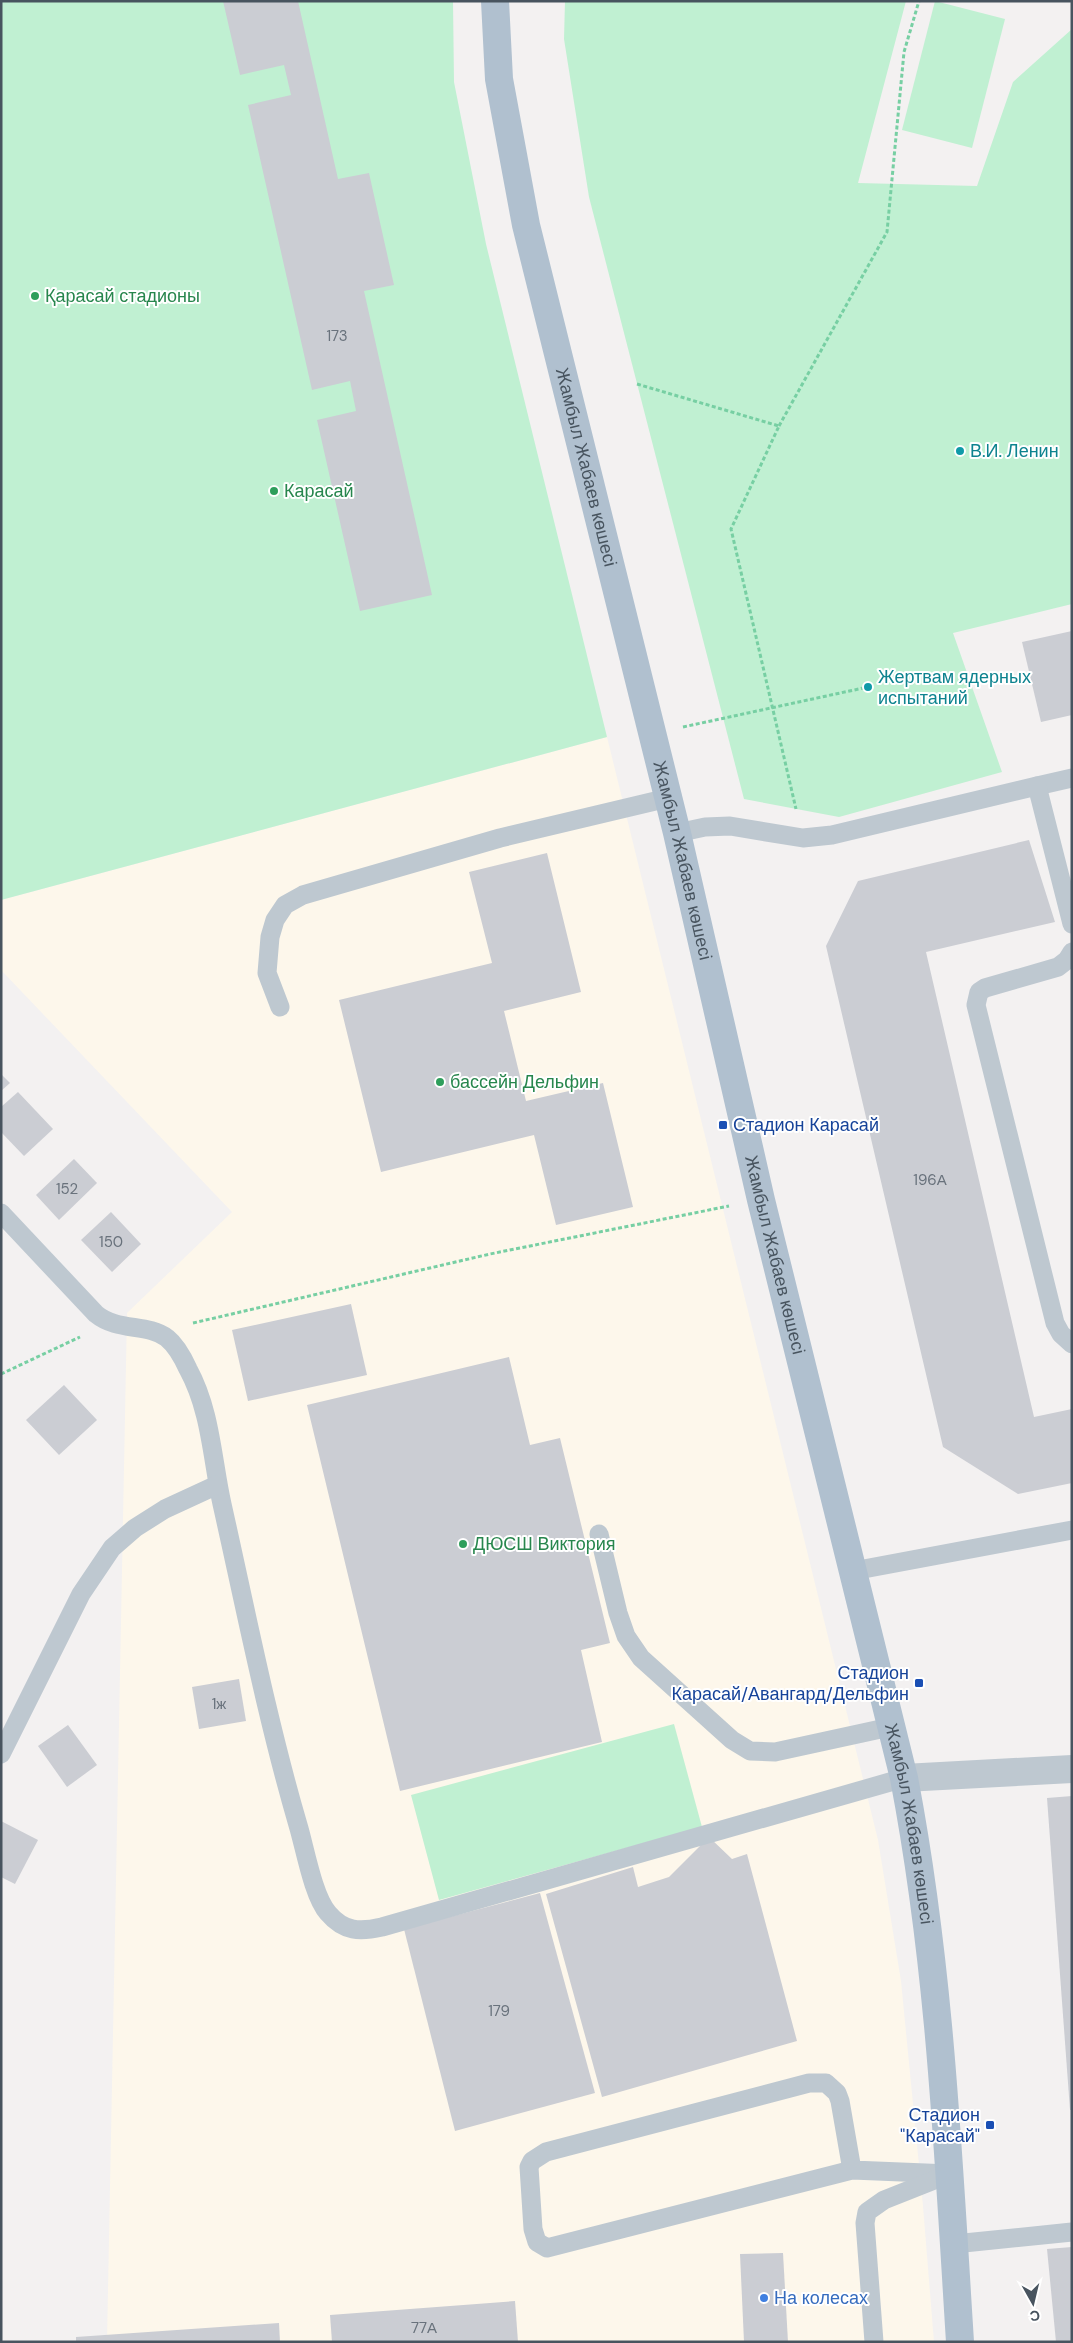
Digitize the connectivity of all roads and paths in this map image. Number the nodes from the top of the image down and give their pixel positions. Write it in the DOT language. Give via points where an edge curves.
graph roads {
  1 [pos="495,1"];
  2 [pos="919,1"];
  3 [pos="637,384"];
  4 [pos="779,426"];
  5 [pos="868,687"];
  6 [pos="773,708"];
  7 [pos="652,733"];
  8 [pos="1072,778"];
  9 [pos="1037,786"];
  10 [pos="668,798"];
  11 [pos="677,833"];
  12 [pos="803,838"];
  13 [pos="1072,924"];
  14 [pos="1072,952"];
  15 [pos="280,1007"];
  16 [pos="760,1200"];
  17 [pos="1,1213"];
  18 [pos="110,1324"];
  19 [pos="154,1332"];
  20 [pos="1072,1344"];
  21 [pos="1,1374"];
  22 [pos="217,1484"];
  23 [pos="1072,1530"];
  24 [pos="600,1534"];
  25 [pos="853,1571"];
  26 [pos="890,1727"];
  27 [pos="1,1754"];
  28 [pos="1072,1769"];
  29 [pos="904,1778"];
  30 [pos="852,2170"];
  31 [pos="950,2174"];
  32 [pos="1072,2232"];
  33 [pos="954,2244"];
  34 [pos="874,2342"];
  35 [pos="960,2342"];
  1 -- 7 [label="main road, Жамбыл Жабаев көшесі" via="499,79 526,225"];
  2 -- 4 [label="path" via="904,52 887,232"];
  3 -- 4 [label="path"];
  4 -- 6 [label="path" via="732,529"];
  5 -- 6 [label="path"];
  6 -- 7 [label="path"];
  6 -- 12 [label="path"];
  7 -- 10 [label="main road, Жамбыл Жабаев көшесі"];
  8 -- 9 [label="lane"];
  9 -- 12 [label="lane" via="832,835"];
  9 -- 13 [label="lane"];
  10 -- 11 [label="main road, Жамбыл Жабаев көшесі"];
  10 -- 15 [label="lane" via="500,838 302,895 286,905 275,920 270,937 267,973"];
  11 -- 12 [label="lane" via="730,826"];
  11 -- 16 [label="main road, Жамбыл Жабаев көшесі"];
  14 -- 20 [label="lane" via="1058,967 985,988 979,992 976,1005 1055,1323"];
  16 -- 19 [label="path" via="490,1254"];
  16 -- 25 [label="main road, Жамбыл Жабаев көшесі"];
  17 -- 18 [label="lane" via="96,1314"];
  18 -- 19 [label="lane"];
  18 -- 21 [label="path"];
  19 -- 22 [label="lane" via="165,1336 177,1349 202,1399"];
  22 -- 27 [label="lane" via="135,1528 112,1548 81,1594"];
  22 -- 29 [label="lane" via="280,1763 320,1903 339,1925 353,1931 401,1922"];
  23 -- 25 [label="lane"];
  24 -- 26 [label="lane" via="618,1613 626,1636 640,1658 732,1740 750,1751 775,1752"];
  25 -- 26 [label="main road, Жамбыл Жабаев көшесі"];
  26 -- 29 [label="main road, Жамбыл Жабаев көшесі"];
  28 -- 29 [label="street"];
  29 -- 31 [label="main road, Жамбыл Жабаев көшесі" via="919,1858 934,1976"];
  30 -- 30 [label="lane" via="837,2093 826,2083 809,2083 546,2152 532,2161 529,2167 533,2229 540,2245 547,2248"];
  30 -- 31 [label="lane"];
  31 -- 33 [label="main road, Жамбыл Жабаев көшесі"];
  31 -- 34 [label="lane" via="884,2200 867,2212 865,2224"];
  32 -- 33 [label="lane"];
  33 -- 35 [label="main road, Жамбыл Жабаев көшесі"];
}
